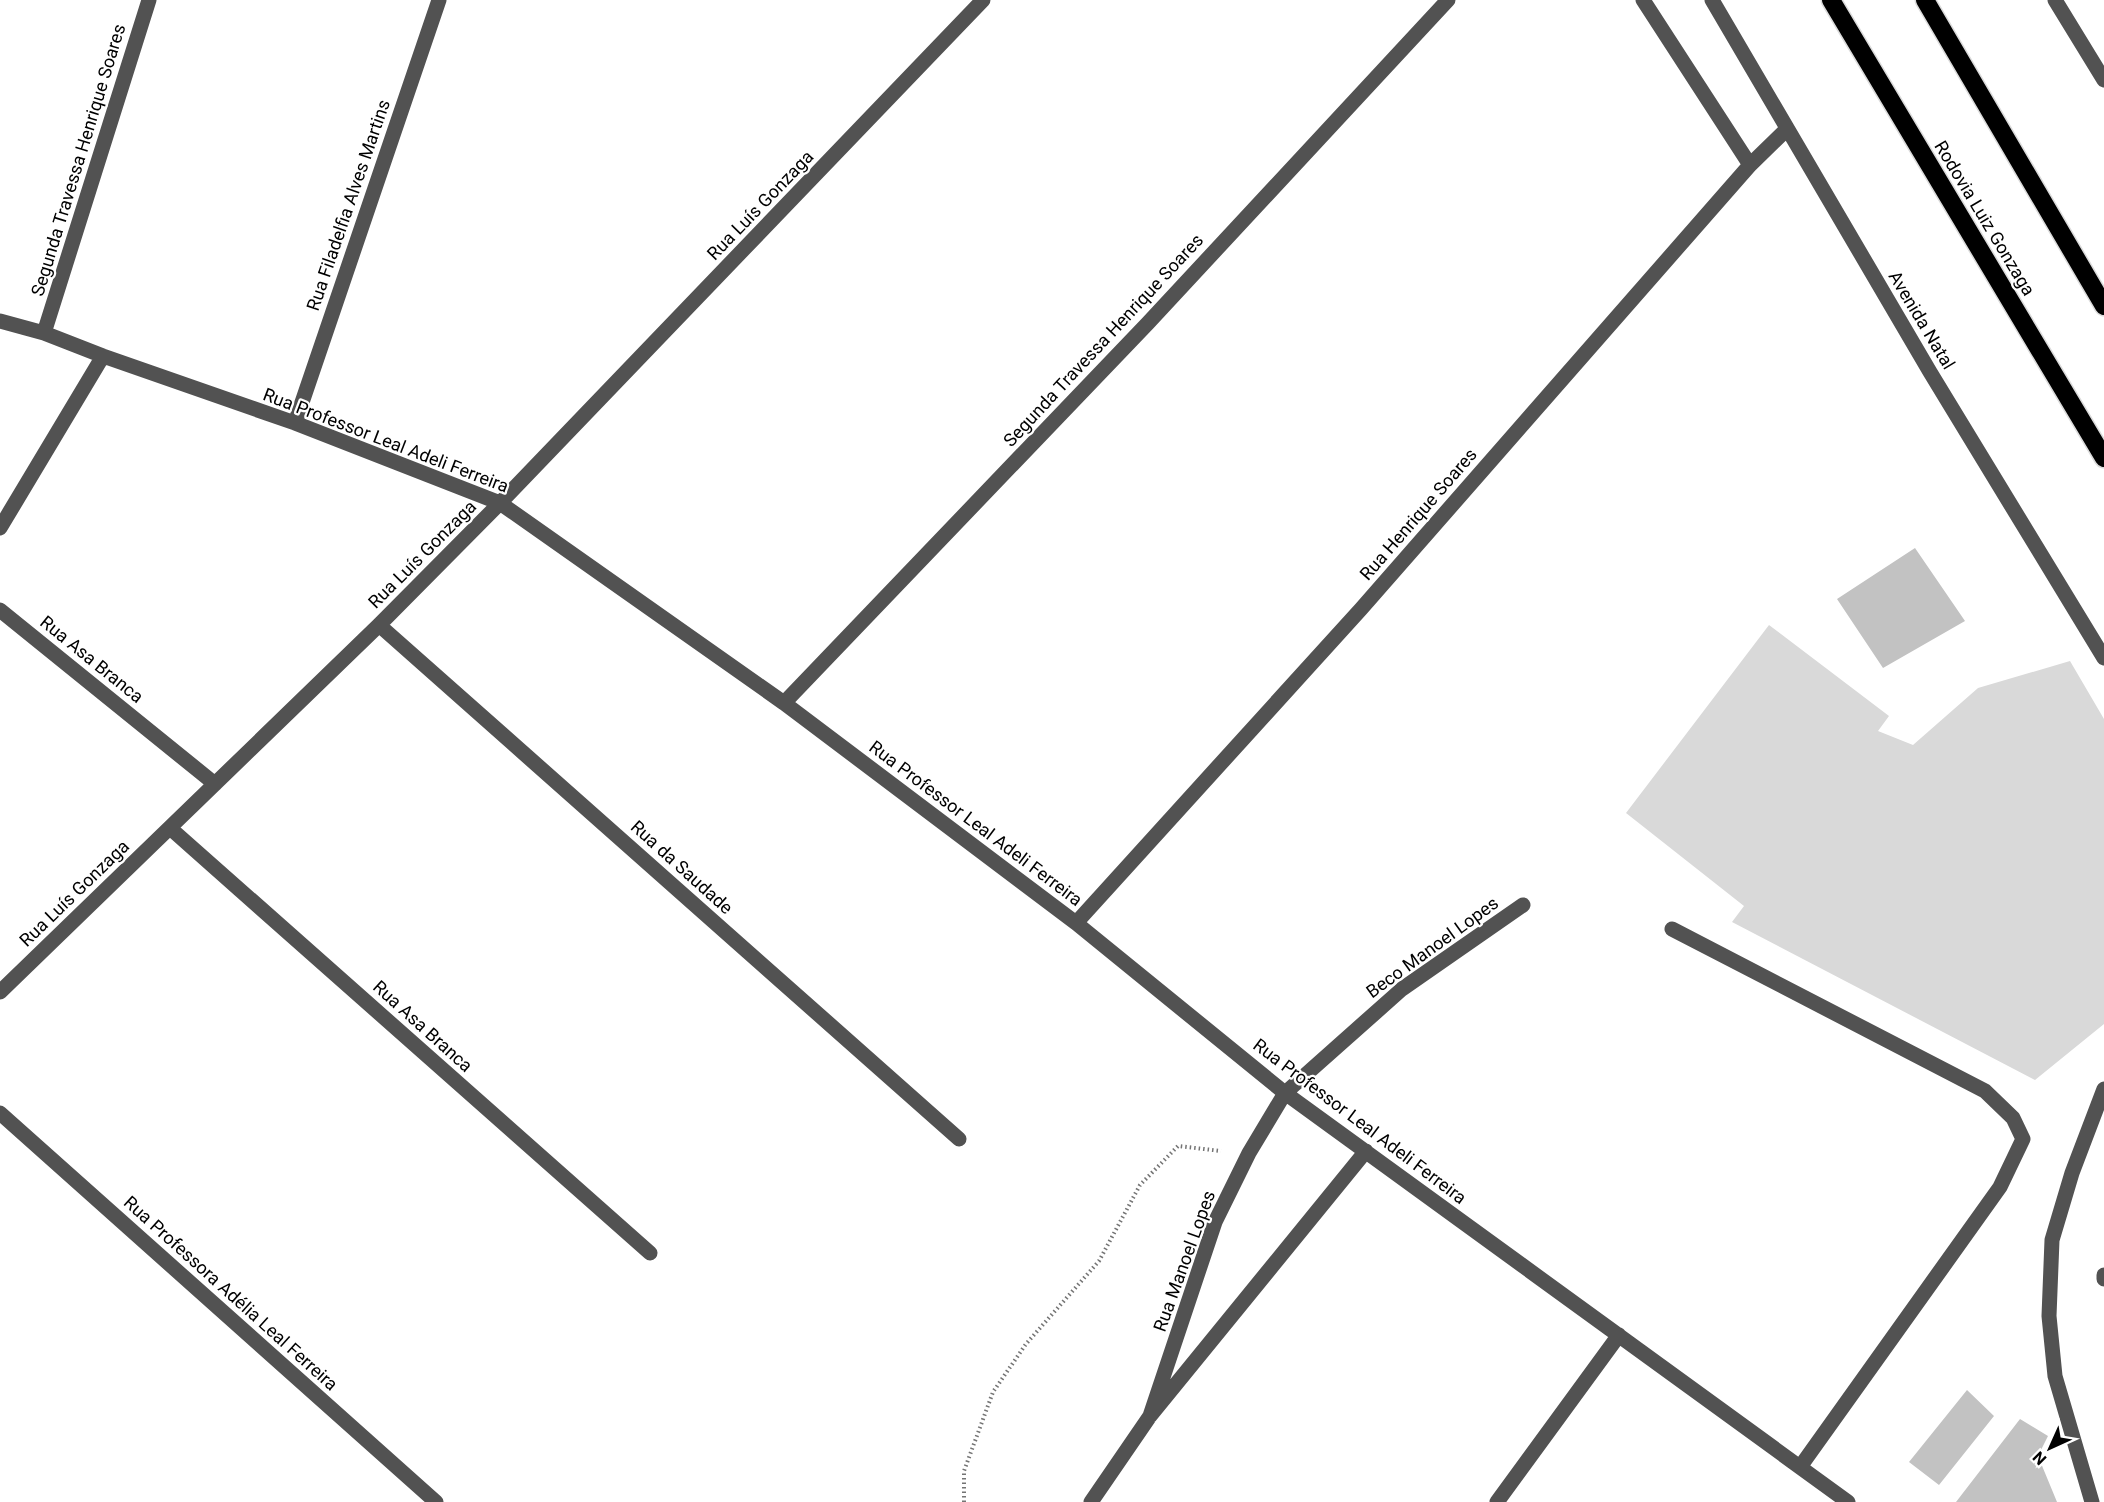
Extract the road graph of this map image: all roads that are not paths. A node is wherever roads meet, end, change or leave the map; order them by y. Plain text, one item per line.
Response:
1 (149, 0) edge
2 (439, 0) edge
3 (983, 0) edge
4 (1448, 0) edge
5 (1643, 0) edge
6 (1712, 0) edge
7 (1831, 0) edge
8 (1925, 0) edge
9 (2055, 0) edge
10 (2104, 80) edge
11 (1787, 129) junction
12 (1750, 165) junction
13 (2104, 306) edge
14 (0, 321) edge
15 (44, 333) junction
16 (103, 356) junction
17 (295, 423) junction
18 (2104, 458) edge
19 (500, 503) junction
20 (0, 528) edge
21 (0, 610) edge
22 (379, 625) junction
23 (2104, 658) edge
24 (784, 703) junction
25 (215, 784) junction
26 (170, 828) junction
27 (1523, 905) dead end
28 (1076, 923) junction
29 (1672, 929) dead end
30 (0, 992) edge
31 (2104, 1089) edge
32 (1285, 1093) junction
33 (0, 1113) edge
34 (959, 1139) dead end
35 (1366, 1151) junction
36 (650, 1253) dead end
37 (2104, 1275) edge
38 (2104, 1279) edge
39 (1619, 1335) junction
40 (1150, 1416) junction
41 (1800, 1467) junction
42 (436, 1502) edge
43 (1091, 1502) edge
44 (1497, 1502) edge
45 (1848, 1502) edge
46 (2092, 1502) edge

1 - 15 street, Segunda Travessa Henrique Soares
2 - 17 street, Rua Filadelfia Alves Martins
3 - 19 street, Rua Luís Gonzaga
4 - 24 street, Segunda Travessa Henrique Soares
5 - 12 street
6 - 11 street, Avenida Natal
7 - 18 highway, Rodovia Luiz Gonzaga
8 - 13 highway
9 - 10 street
11 - 12 street, Rua Henrique Soares
11 - 23 street, Avenida Natal
12 - 28 street, Rua Henrique Soares
14 - 15 street, Rua Professor Leal Adeli Ferreira
15 - 16 street, Rua Professor Leal Adeli Ferreira
16 - 17 street, Rua Professor Leal Adeli Ferreira
16 - 20 street
17 - 19 street, Rua Professor Leal Adeli Ferreira
19 - 22 street, Rua Luís Gonzaga
19 - 24 street, Rua Professor Leal Adeli Ferreira
21 - 25 street, Rua Asa Branca
22 - 25 street, Rua Luís Gonzaga
22 - 34 street, Rua da Saudade
24 - 28 street, Rua Professor Leal Adeli Ferreira
25 - 26 street, Rua Luís Gonzaga
26 - 30 street, Rua Luís Gonzaga
26 - 36 street, Rua Asa Branca
27 - 32 street, Beco Manoel Lopes
28 - 32 street, Rua Professor Leal Adeli Ferreira
29 - 41 street
31 - 46 street
32 - 35 street, Rua Professor Leal Adeli Ferreira
32 - 40 street, Rua Manoel Lopes
33 - 42 street, Rua Professora Adélia Leal Ferreira
35 - 39 street, Rua Professor Leal Adeli Ferreira
35 - 40 street, Rua Manoel Lopes
37 - 38 street
39 - 41 street, Rua Professor Leal Adeli Ferreira
39 - 44 street
40 - 43 street, Rua Manoel Lopes
41 - 45 street, Rua Professor Leal Adeli Ferreira

